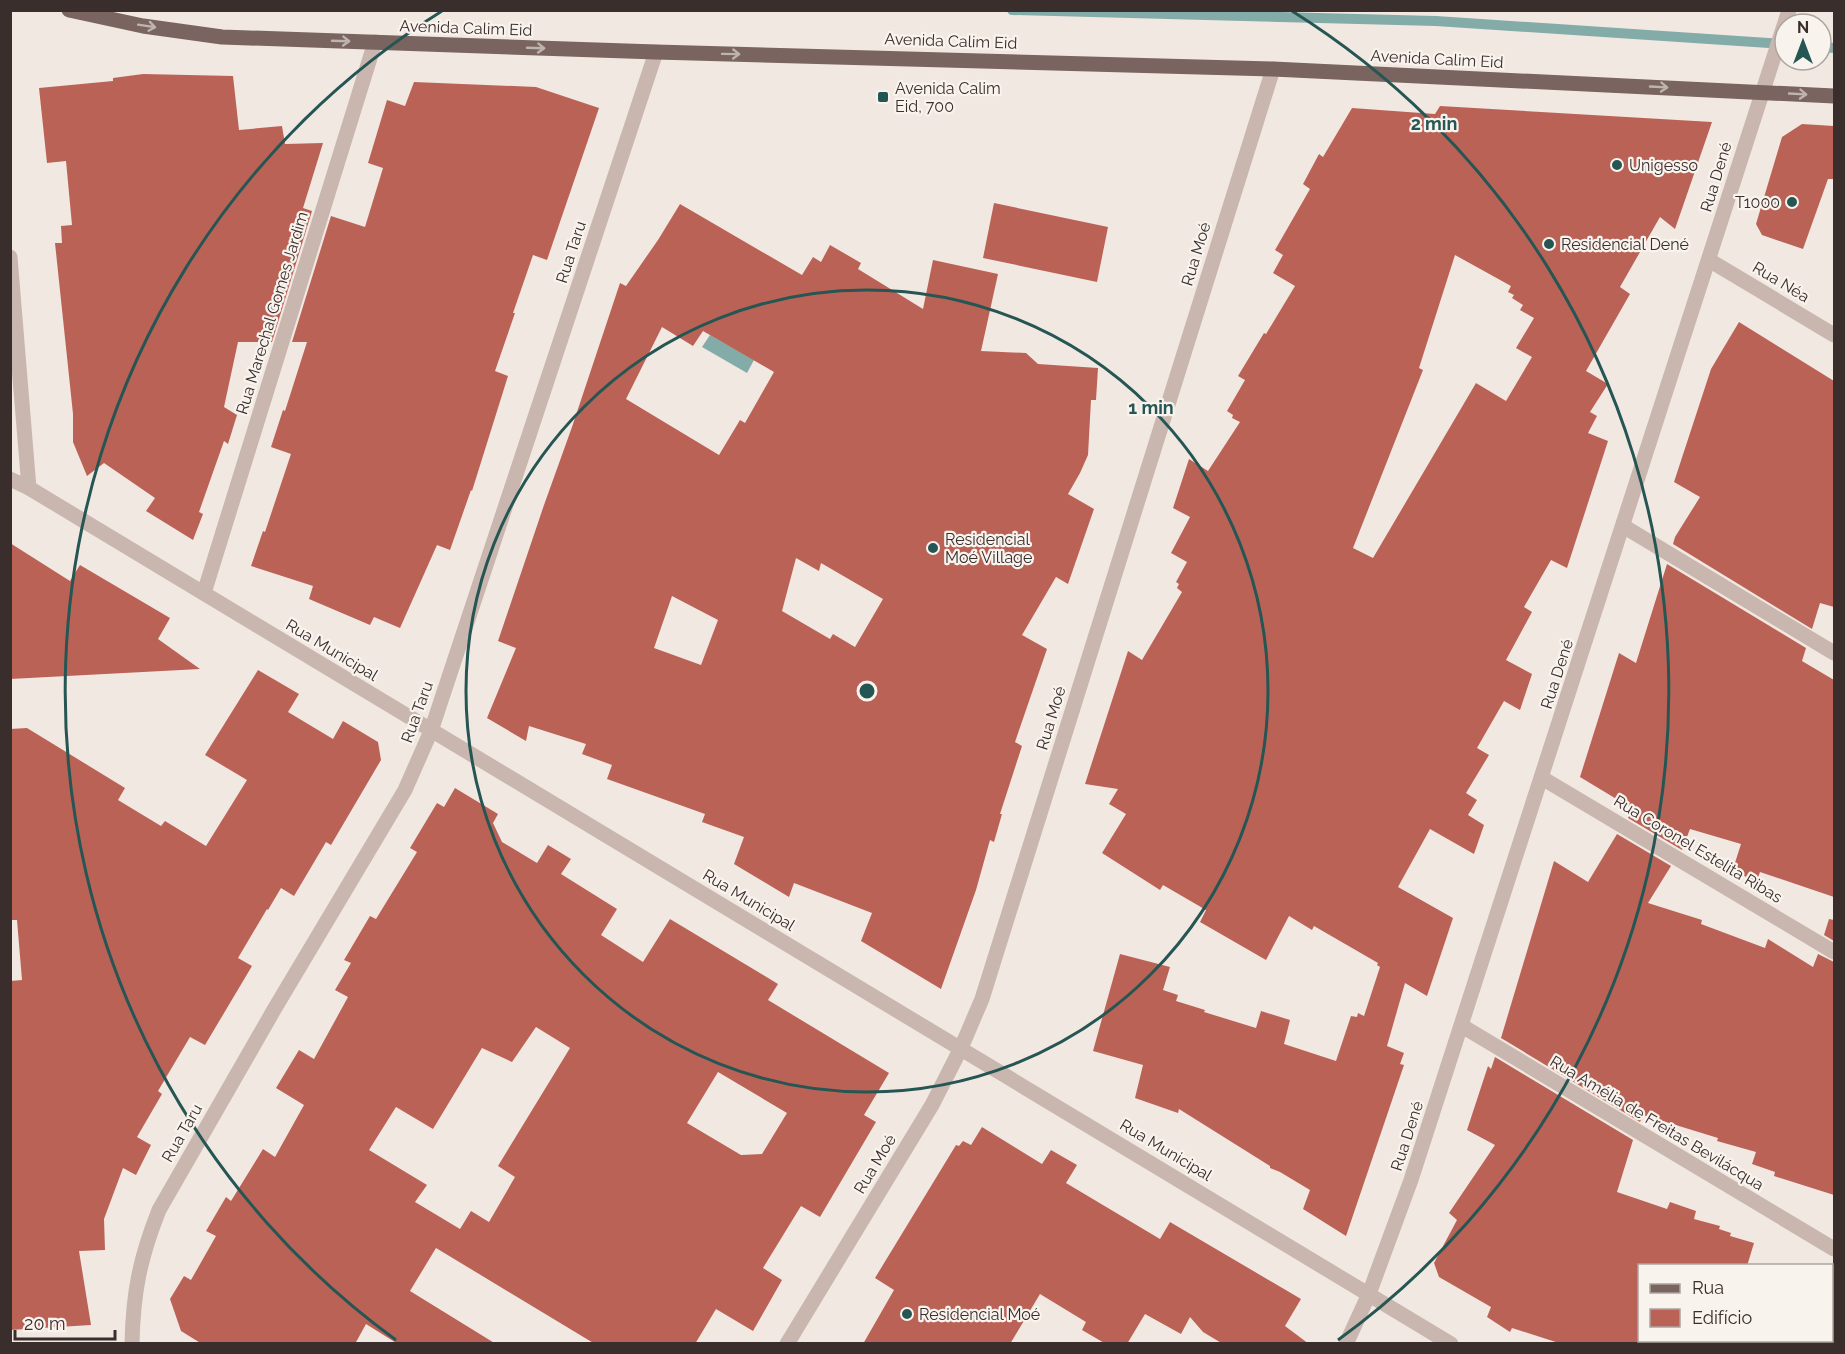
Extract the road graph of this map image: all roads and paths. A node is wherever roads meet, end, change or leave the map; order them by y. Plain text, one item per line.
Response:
1 (69, 10) edge
2 (375, 42) junction
3 (656, 52) junction
4 (1773, 58) edge
5 (1273, 69) junction
6 (1761, 92) junction
7 (1834, 96) edge
8 (10, 257) edge
9 (1709, 260) junction
10 (1834, 335) edge
11 (10, 479) edge
12 (29, 488) junction
13 (1623, 526) junction
14 (204, 593) junction
15 (1834, 653) edge
16 (431, 731) junction
17 (1542, 778) junction
18 (1834, 952) edge
19 (1462, 1026) junction
20 (961, 1048) junction
21 (1834, 1249) edge
22 (1370, 1294) junction
23 (132, 1344) edge
24 (787, 1344) edge
25 (1346, 1344) edge
26 (1451, 1344) edge

1 -> 2 main road, Avenida Calim Eid
2 -> 3 main road, Avenida Calim Eid
2 - 14 street, Rua Marechal Gomes Jardim
3 -> 5 main road, Avenida Calim Eid
3 - 16 street, Rua Taru
4 - 6 street, Rua Dené
5 -> 6 main road, Avenida Calim Eid
5 - 20 street, Rua Moé
6 -> 7 main road, Avenida Calim Eid
6 - 9 street, Rua Dené
8 - 12 street
9 - 10 street, Rua Néa
9 - 13 street, Rua Dené
11 - 12 street, Rua Municipal
12 - 14 street, Rua Municipal
13 - 15 street
13 - 17 street, Rua Dené
14 - 16 street, Rua Municipal
16 - 20 street, Rua Municipal
16 - 23 street, Rua Taru
17 - 18 street, Rua Coronel Estelita Ribas
17 - 19 street, Rua Dené
19 - 21 street, Rua Amélia de Freitas Bevilácqua
19 - 22 street, Rua Dené
20 - 22 street, Rua Municipal
20 - 24 street, Rua Moé
22 - 25 street, Rua Dené
22 - 26 street, Rua Municipal

